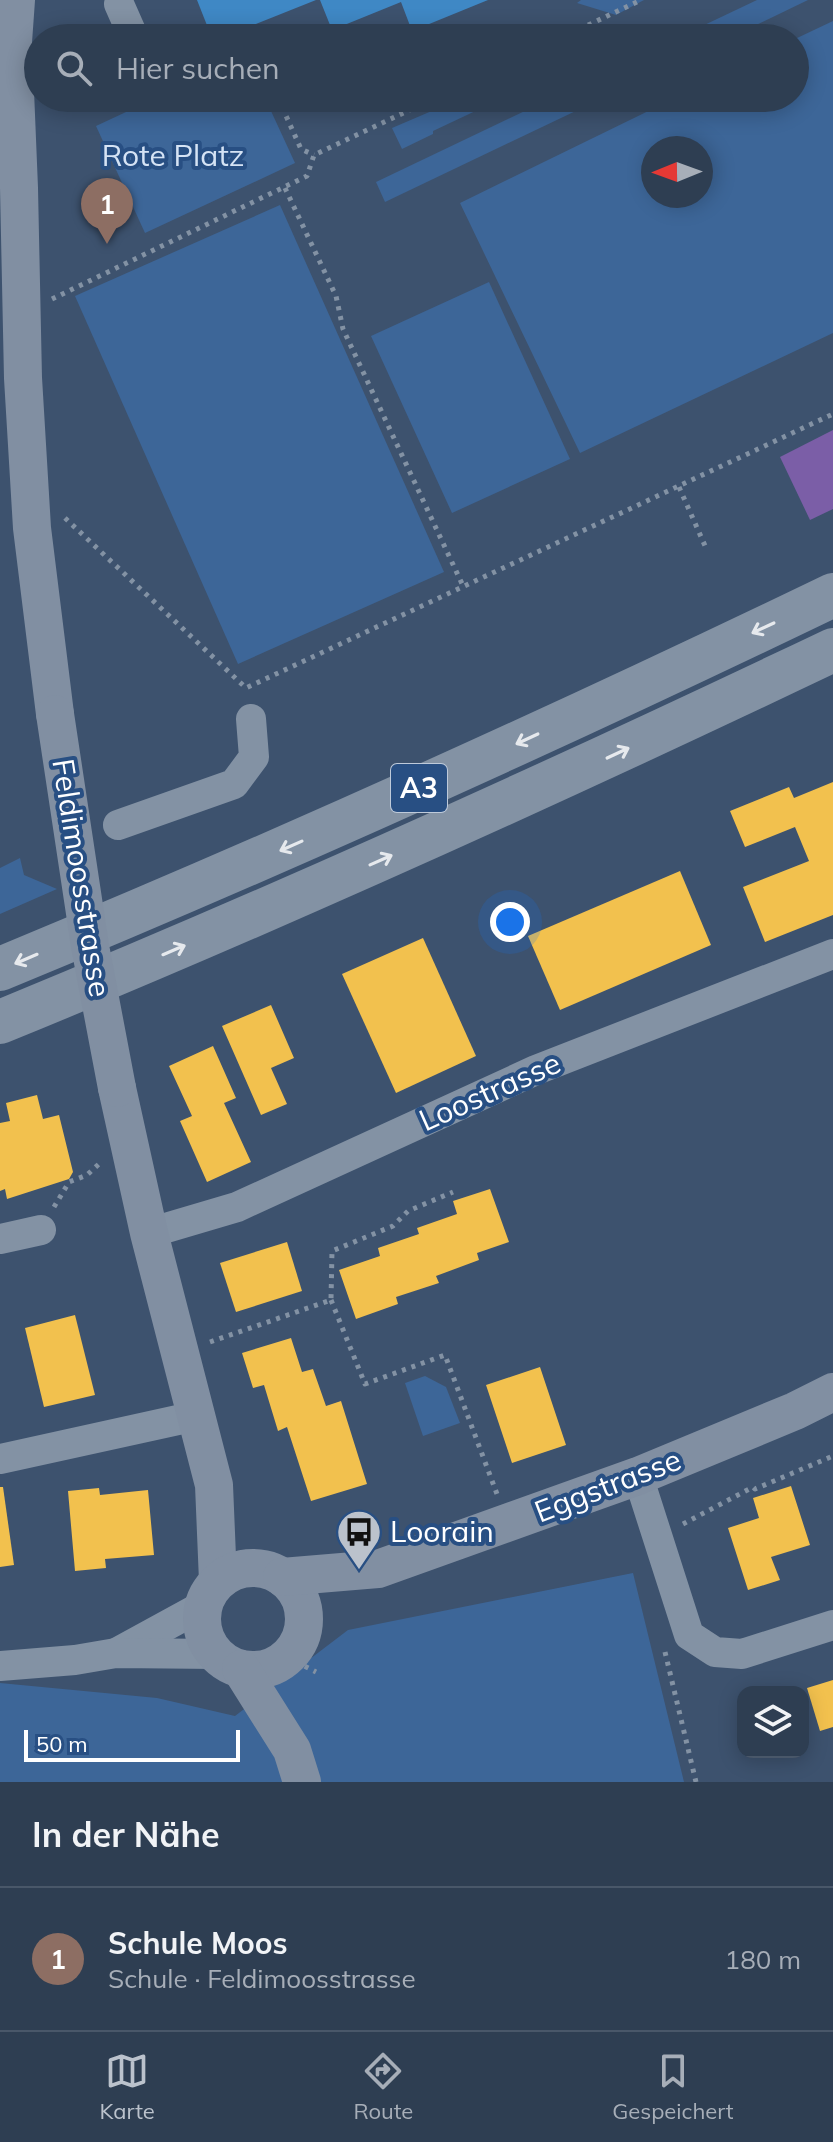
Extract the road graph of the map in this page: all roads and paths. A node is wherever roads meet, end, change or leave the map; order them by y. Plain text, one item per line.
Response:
1 (16, 0) edge
2 (641, 0) edge
3 (119, 4) dead end
4 (128, 24) edge
5 (590, 24) edge
6 (24, 78) edge
7 (24, 107) edge
8 (284, 112) edge
9 (405, 112) edge
10 (314, 155) junction
11 (285, 188) junction
12 (10, 260) edge
13 (46, 302) dead end
14 (833, 414) edge
15 (679, 487) junction
16 (59, 512) dead end
17 (706, 548) dead end
18 (464, 588) junction
19 (833, 595) edge
20 (833, 650) edge
21 (251, 719) dead end
22 (118, 825) dead end
23 (833, 954) edge
24 (0, 969) edge
25 (0, 1022) edge
26 (104, 1159) dead end
27 (453, 1192) dead end
28 (41, 1230) joint
29 (149, 1233) junction
30 (0, 1239) edge
31 (331, 1300) junction
32 (179, 1353) junction
33 (833, 1392) edge
34 (196, 1416) junction
35 (833, 1456) edge
36 (0, 1459) edge
37 (638, 1476) junction
38 (214, 1485) junction
39 (508, 1523) junction
40 (657, 1537) junction
41 (378, 1569) junction
42 (272, 1572) junction
43 (211, 1593) junction
44 (304, 1622) junction
45 (833, 1625) edge
46 (665, 1650) dead end
47 (116, 1653) junction
48 (229, 1661) junction
49 (301, 1664) junction
50 (0, 1666) edge
51 (297, 1766) edge
52 (696, 1782) edge

1 - 6 main road, Feldimoosstrasse
2 - 5 path
3 - 4 street
7 - 12 main road, Feldimoosstrasse
8 - 10 path
9 - 10 path
10 - 11 path
11 - 13 path
11 - 18 path
12 - 29 main road, Feldimoosstrasse, bridge
14 - 15 path
15 - 17 path
15 - 18 path
16 - 18 path
19 -> 24 highway, A3
25 -> 20 highway, A3
21 - 22 street
23 - 29 street, Loostrasse
26 - 28 path
27 - 31 path
28 - 30 street
29 - 32 main road, Feldimoosstrasse
31 - 32 path
31 - 39 path
32 - 34 main road, Feldimoosstrasse
33 - 37 main road, Eggstrasse
34 - 36 street
34 - 38 main road, Feldimoosstrasse
35 - 40 path
37 - 39 main road, Eggstrasse
37 - 40 street
38 - 42 main road, Feldimoosstrasse
38 - 43 main road, Feldimoosstrasse
39 - 41 main road, Eggstrasse
40 - 45 street
41 - 42 main road, Eggstrasse
41 - 44 main road, Eggstrasse
42 - 43 main road
42 - 44 main road
43 - 47 street
43 - 48 main road
44 - 49 main road
46 - 52 path
47 - 48 street
47 - 50 street
48 - 49 main road
48 - 51 main road
49 - 51 main road

